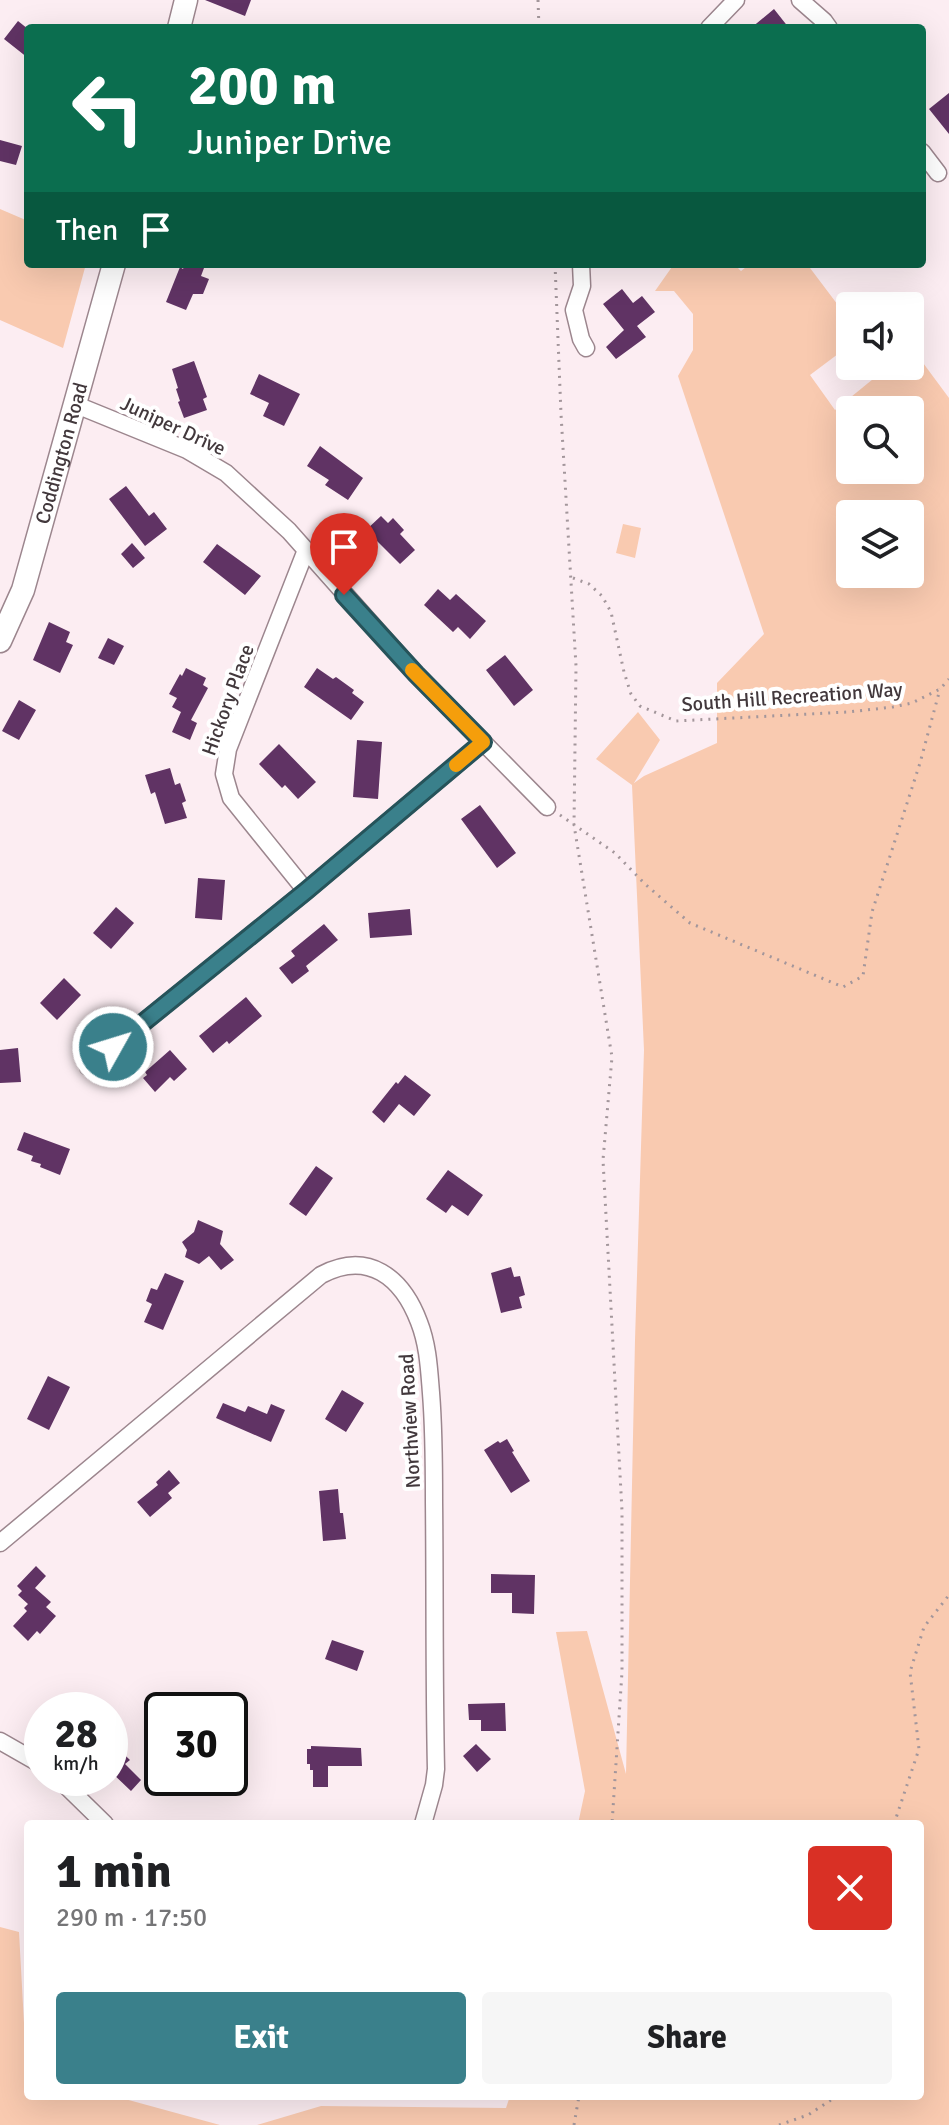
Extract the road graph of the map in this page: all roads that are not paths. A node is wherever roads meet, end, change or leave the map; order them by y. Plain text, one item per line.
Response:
1 (186, 0) edge
2 (736, 0) edge
3 (800, 0) edge
4 (180, 24) edge
5 (713, 24) edge
6 (826, 24) edge
7 (926, 157) edge
8 (938, 173) dead end
9 (113, 268) edge
10 (581, 268) edge
11 (586, 348) dead end
12 (74, 404) junction
13 (306, 550) junction
14 (0, 641) edge
15 (483, 742) junction
16 (547, 807) road end
17 (306, 891) junction
18 (88, 1067) dead end
19 (0, 1543) edge
20 (0, 1741) edge
21 (24, 1755) edge
22 (76, 1796) edge
23 (101, 1820) edge
24 (424, 1820) edge

1 - 4 street
2 - 5 street
3 - 6 street
7 - 8 street
9 - 12 street, Coddington Road
10 - 11 street
12 - 13 street, Juniper Drive
12 - 14 street, Coddington Road
13 - 15 street, Juniper Drive
13 - 17 street, Hickory Place
15 - 16 street, Juniper Drive
15 - 17 street
17 - 18 street
19 - 24 street, Northview Road
20 - 21 street
22 - 23 street

